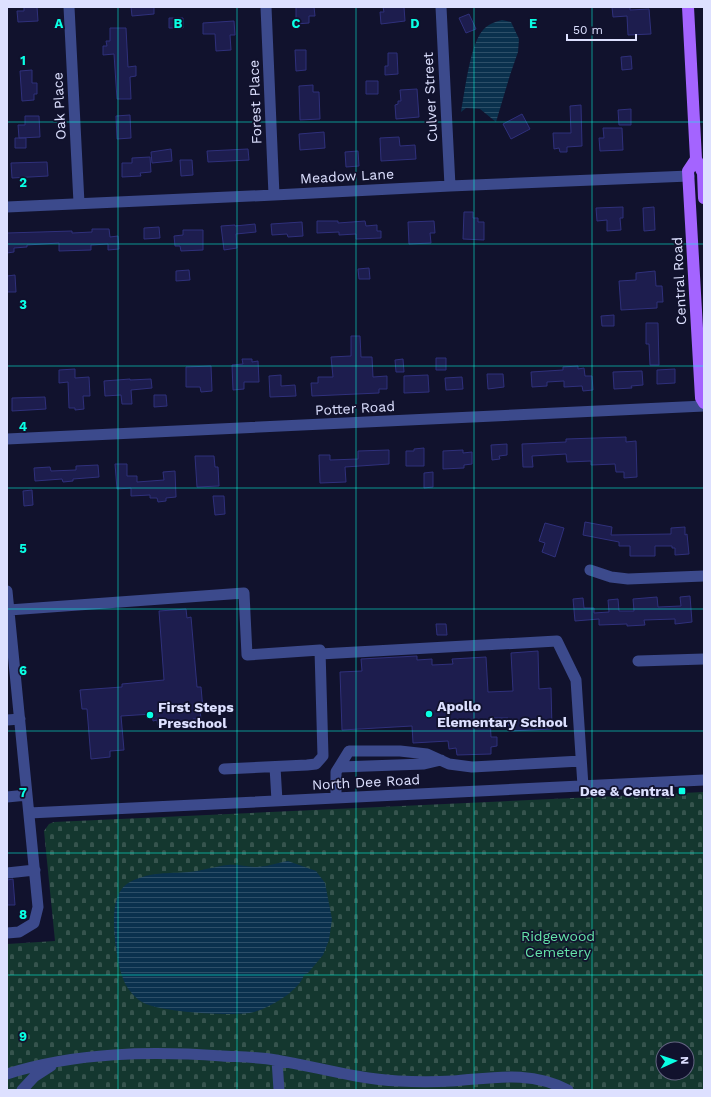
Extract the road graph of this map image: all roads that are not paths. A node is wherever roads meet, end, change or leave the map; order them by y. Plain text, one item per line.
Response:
1 (69, 7) edge
2 (266, 7) edge
3 (441, 7) edge
4 (688, 7) edge
5 (699, 140) edge
6 (696, 159) junction
7 (689, 176) junction
8 (450, 186) junction
9 (274, 195) junction
10 (704, 198) edge
11 (79, 203) junction
12 (7, 207) edge
13 (704, 403) edge
14 (704, 406) edge
15 (7, 440) edge
16 (590, 570) dead end
17 (704, 576) edge
18 (7, 591) edge
19 (9, 610) junction
20 (10, 641) edge
21 (320, 654) junction
22 (704, 659) edge
23 (638, 661) dead end
24 (20, 719) junction
25 (7, 720) edge
26 (581, 761) junction
27 (275, 767) junction
28 (224, 769) dead end
29 (704, 780) edge
30 (583, 786) junction
31 (28, 795) junction
32 (7, 797) edge
33 (336, 798) junction
34 (277, 801) junction
35 (29, 813) junction
36 (35, 870) junction
37 (7, 873) edge
38 (7, 933) edge
39 (277, 1060) junction
40 (57, 1062) junction
41 (7, 1074) edge
42 (22, 1090) edge
43 (279, 1090) edge
44 (568, 1090) edge

1 - 11 street, Oak Place
2 - 9 street, Forest Place
3 - 8 street, Culver Street
4 - 5 main road, Central Road
5 - 6 main road, Central Road
6 - 7 main road, Central Road
6 - 10 main road, Central Road
7 - 8 street, Meadow Lane
7 - 13 main road, Central Road
8 - 9 street, Meadow Lane
9 - 11 street, Meadow Lane
11 - 12 street, Meadow Lane
14 - 15 street, Potter Road
16 - 17 street
18 - 19 street
19 - 20 street
19 - 21 street
20 - 24 street
21 - 26 street
21 - 27 street
22 - 23 street
24 - 25 street
24 - 31 street
26 - 30 street
26 - 33 street
27 - 28 street
27 - 34 street
29 - 30 street, North Dee Road
30 - 33 street, North Dee Road
31 - 32 street
31 - 35 street
33 - 34 street, North Dee Road
34 - 35 street, North Dee Road
35 - 36 street
36 - 37 street
36 - 38 street
39 - 40 street
39 - 43 street
39 - 44 street
40 - 41 street
40 - 42 street

